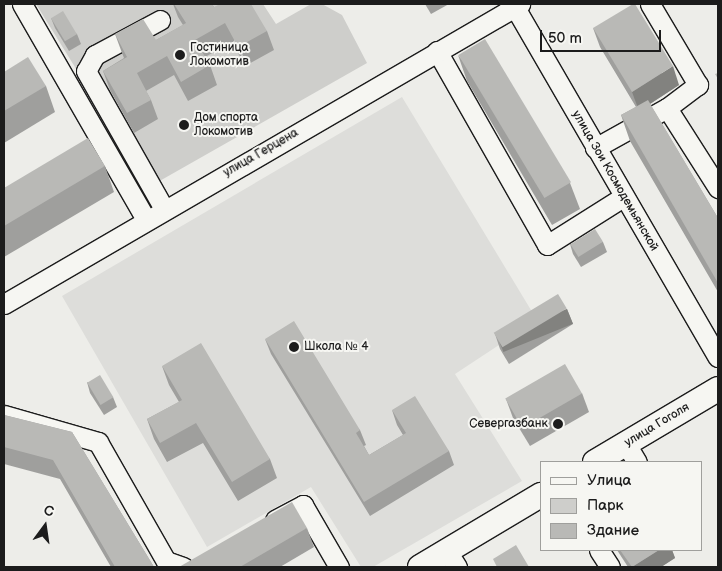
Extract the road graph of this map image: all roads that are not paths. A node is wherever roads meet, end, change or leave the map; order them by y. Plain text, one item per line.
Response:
1 (22, 4) edge
2 (650, 4) edge
3 (516, 5) edge
4 (160, 20) dead end
5 (437, 51) junction
6 (667, 108) junction
7 (595, 148) junction
8 (718, 188) edge
9 (624, 197) junction
10 (164, 209) junction
11 (146, 220) junction
12 (4, 304) edge
13 (718, 357) edge
14 (718, 389) edge
15 (4, 415) edge
16 (632, 453) edge
17 (599, 461) edge
18 (540, 496) edge
19 (261, 528) edge
20 (600, 551) edge
21 (202, 558) edge
22 (452, 559) edge
23 (184, 567) edge
24 (339, 567) edge
25 (420, 567) edge
26 (610, 567) edge

1 - 11 street
2 - 6 street
3 - 5 street, улица Герцена
3 - 7 street, улица Зои Космодемьянской
4 - 10 street
5 - 9 street
5 - 10 street, улица Герцена
6 - 7 street
6 - 8 street
7 - 9 street, улица Зои Космодемьянской
9 - 13 street, улица Зои Космодемьянской
10 - 11 street, улица Герцена
11 - 12 street, улица Герцена
14 - 16 main road, улица Гоголя
15 - 23 street
16 - 17 main road, улица Гоголя
18 - 22 main road
19 - 24 street
20 - 26 street
21 - 23 street
22 - 25 main road

